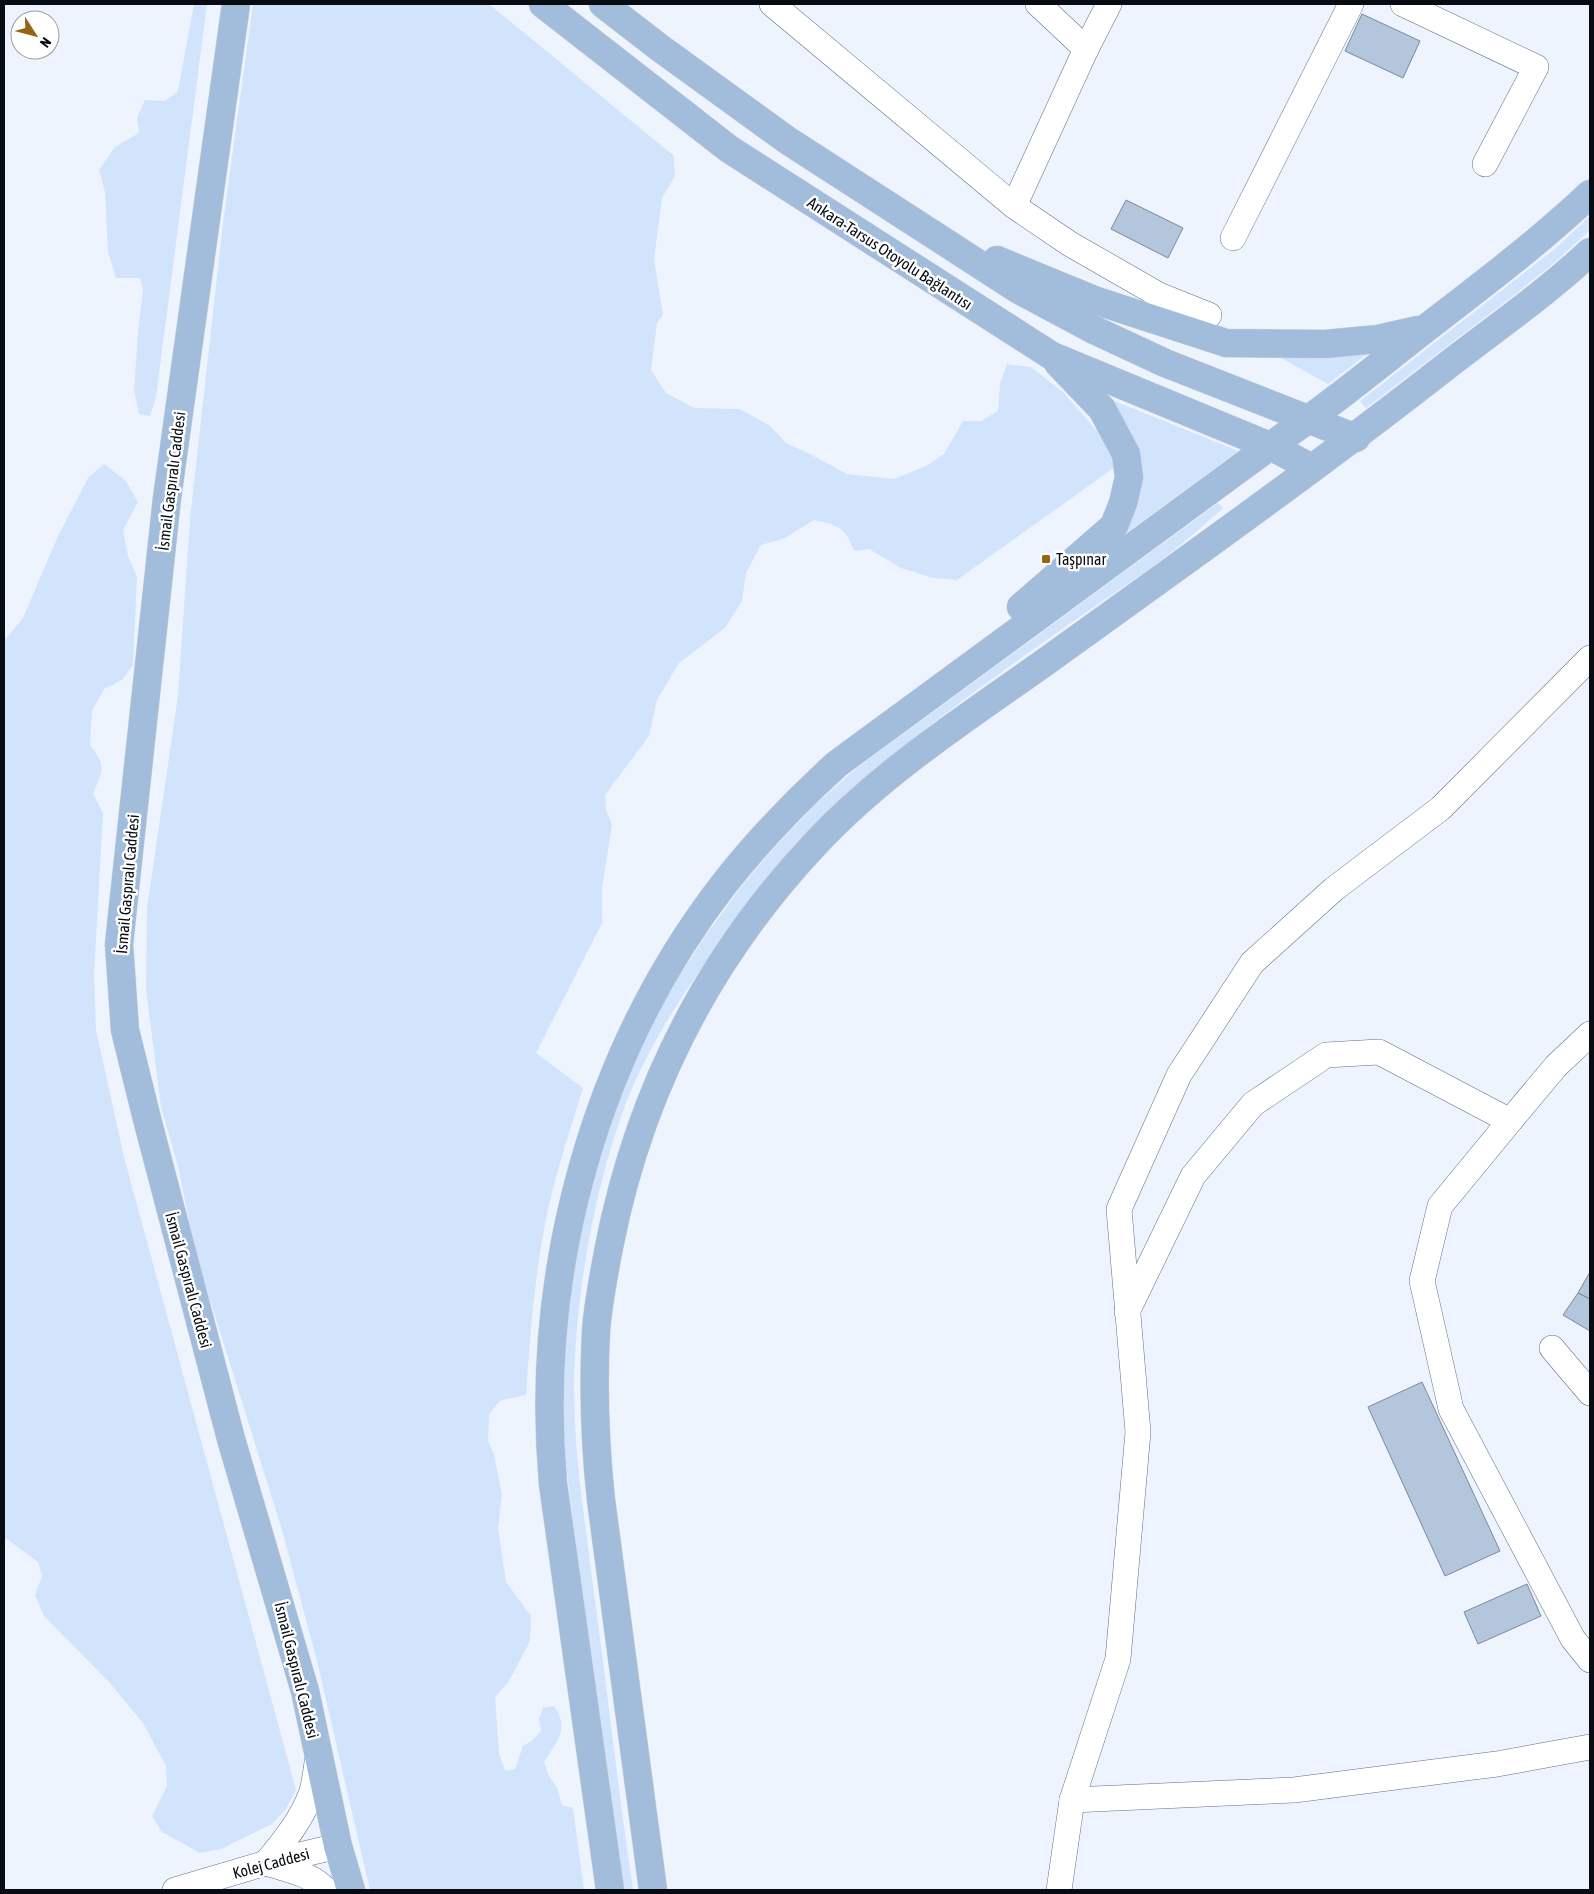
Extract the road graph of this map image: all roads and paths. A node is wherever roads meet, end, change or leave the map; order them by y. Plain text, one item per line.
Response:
1 (236, 4) edge
2 (543, 4) edge
3 (603, 4) edge
4 (772, 4) edge
5 (1038, 4) edge
6 (1109, 4) edge
7 (1351, 4) edge
8 (1403, 4) edge
9 (1086, 49) junction
10 (1485, 164) dead end
11 (1590, 194) edge
12 (1014, 206) junction
13 (932, 234) junction
14 (1233, 238) dead end
15 (1590, 252) edge
16 (1209, 315) dead end
17 (1427, 328) junction
18 (1052, 356) junction
19 (1308, 420) junction
20 (1356, 438) junction
21 (1270, 446) junction
22 (1312, 468) junction
23 (1590, 658) edge
24 (874, 735) junction
25 (1590, 1034) edge
26 (1510, 1121) junction
27 (1128, 1312) junction
28 (1552, 1348) dead end
29 (1590, 1394) edge
30 (1590, 1660) edge
31 (1590, 1746) edge
32 (318, 1756) junction
33 (1072, 1800) junction
34 (338, 1846) junction
35 (266, 1863) junction
36 (175, 1890) edge
37 (326, 1890) edge
38 (351, 1890) edge
39 (610, 1890) edge
40 (653, 1890) edge
41 (1059, 1890) edge

1 - 32 main road, İsmail Gaspıralı Caddesi
2 - 18 main road, Ankara-Tarsus Otoyolu Bağlantısı
3 - 13 main road
4 - 12 street
5 - 9 street
6 - 9 street
7 - 14 street
8 - 10 street
9 - 12 street
11 - 17 main road
12 - 16 street
13 - 17 main road
13 - 19 main road
15 - 20 main road
17 - 19 main road
18 - 21 main road, Ankara-Tarsus Otoyolu Bağlantısı
18 - 24 main road
19 - 20 main road
19 - 21 main road
20 - 22 main road
21 - 22 main road, Ankara-Tarsus Otoyolu Bağlantısı
21 - 24 main road
22 - 40 main road
23 - 27 street
24 - 39 main road
25 - 26 street
26 - 27 street
26 - 30 street
27 - 33 street
28 - 29 street
31 - 33 street
32 - 34 main road, İsmail Gaspıralı Caddesi
32 - 35 street
33 - 41 street
34 - 35 street, Kolej Caddesi
34 - 38 main road, İsmail Gaspıralı Caddesi
35 - 36 street, Kolej Caddesi
35 - 37 street

